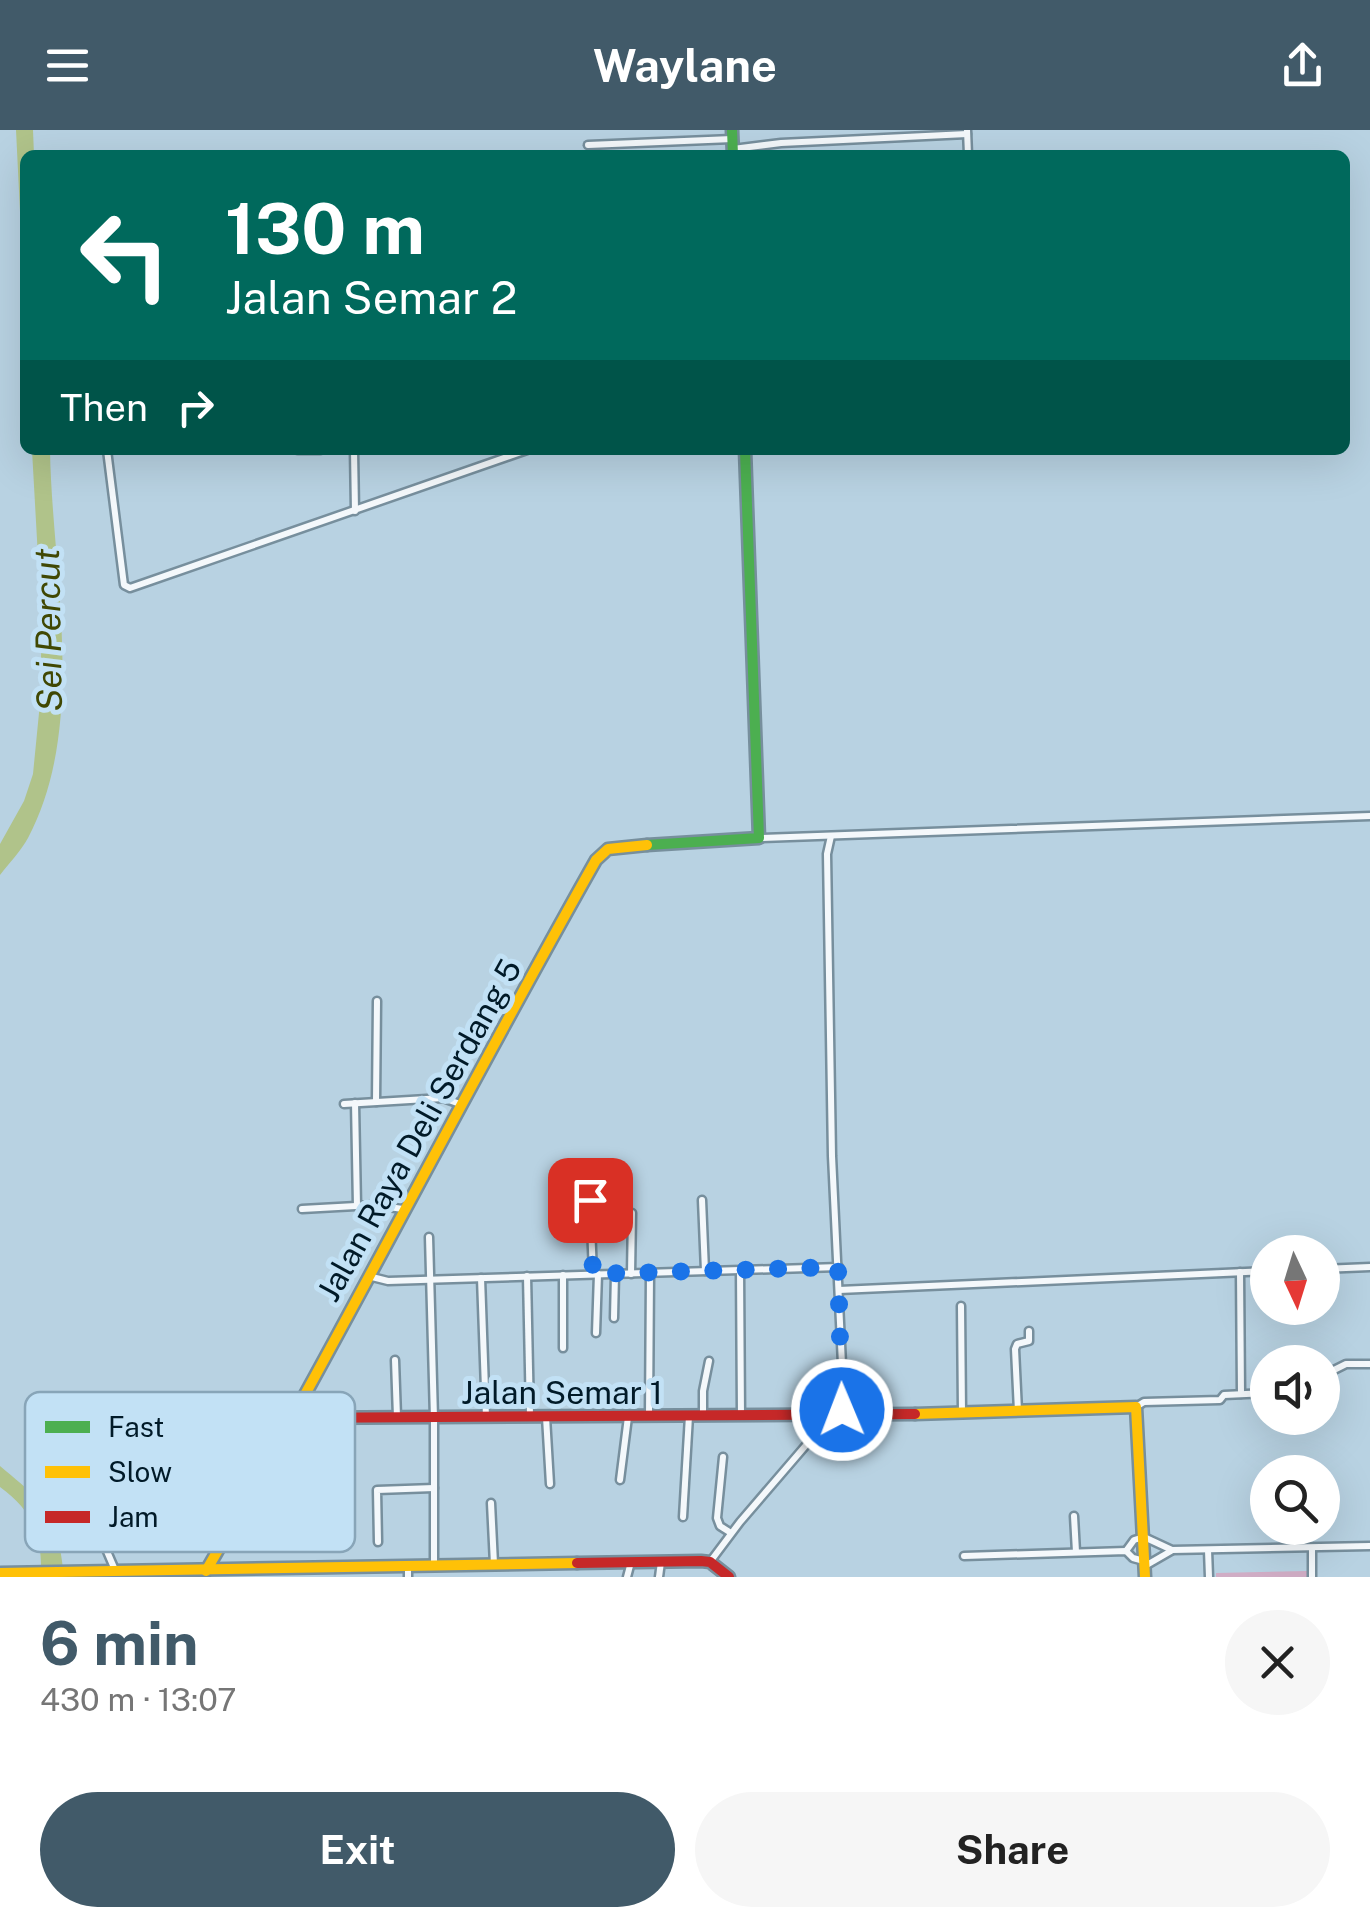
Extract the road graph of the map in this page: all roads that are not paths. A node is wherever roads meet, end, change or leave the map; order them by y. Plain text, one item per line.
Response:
1 (967, 132) edge
2 (733, 143) edge
3 (588, 145) dead end
4 (108, 455) edge
5 (354, 455) edge
6 (505, 455) edge
7 (745, 455) edge
8 (355, 511) junction
9 (1370, 816) edge
10 (831, 836) junction
11 (759, 838) junction
12 (377, 1002) dead end
13 (376, 1102) junction
14 (355, 1103) junction
15 (344, 1104) dead end
16 (460, 1104) junction
17 (590, 1200) dead end
18 (702, 1200) dead end
19 (357, 1206) junction
20 (302, 1209) dead end
21 (403, 1209) junction
22 (632, 1213) dead end
23 (429, 1237) dead end
24 (838, 1267) junction
25 (1370, 1267) edge
26 (1340, 1268) edge
27 (740, 1270) junction
28 (705, 1271) junction
29 (1240, 1272) junction
30 (1250, 1272) edge
31 (595, 1274) junction
32 (615, 1274) junction
33 (631, 1274) junction
34 (650, 1274) junction
35 (563, 1275) junction
36 (527, 1276) junction
37 (372, 1278) junction
38 (481, 1278) junction
39 (430, 1280) junction
40 (839, 1290) junction
41 (960, 1306) dead end
42 (614, 1318) dead end
43 (1029, 1331) dead end
44 (596, 1333) dead end
45 (563, 1348) dead end
46 (395, 1360) dead end
47 (709, 1361) dead end
48 (1370, 1364) edge
49 (1340, 1367) edge
50 (308, 1392) edge
51 (1242, 1394) junction
52 (1250, 1394) edge
53 (1136, 1407) junction
54 (1018, 1411) junction
55 (962, 1412) junction
56 (649, 1415) junction
57 (530, 1416) junction
58 (546, 1416) junction
59 (628, 1416) junction
60 (688, 1416) junction
61 (703, 1416) junction
62 (741, 1416) junction
63 (827, 1416) junction
64 (486, 1417) junction
65 (397, 1418) junction
66 (434, 1418) junction
67 (355, 1419) edge
68 (723, 1457) dead end
69 (620, 1480) dead end
70 (550, 1484) dead end
71 (434, 1488) junction
72 (491, 1503) dead end
73 (1074, 1516) dead end
74 (684, 1517) dead end
75 (730, 1533) junction
76 (1144, 1537) junction
77 (378, 1542) dead end
78 (1370, 1546) edge
79 (1312, 1548) junction
80 (1172, 1550) junction
81 (1208, 1550) junction
82 (1126, 1551) junction
83 (107, 1552) edge
84 (217, 1552) edge
85 (1076, 1552) junction
86 (964, 1556) dead end
87 (631, 1562) junction
88 (661, 1562) junction
89 (574, 1563) junction
90 (712, 1563) junction
91 (489, 1564) junction
92 (1145, 1568) edge
93 (442, 1569) edge
94 (114, 1570) junction
95 (206, 1571) junction
96 (368, 1572) edge
97 (408, 1572) edge
98 (0, 1573) edge
99 (248, 1573) edge
100 (185, 1574) edge
101 (290, 1574) edge
102 (484, 1577) edge
103 (574, 1577) edge
104 (627, 1577) edge
105 (659, 1577) edge
106 (708, 1577) edge
107 (728, 1577) edge
108 (1209, 1577) edge
109 (1312, 1577) edge

1 - 2 street
2 - 3 street
4 - 8 street
5 - 8 street
6 - 8 street
7 - 11 street
9 - 10 street
10 - 11 street
10 - 24 street
11 - 16 street, Jalan Raya Deli Serdang 5
12 - 13 street
13 - 14 street
13 - 16 street
14 - 15 street
14 - 19 street
16 - 21 street, Jalan Raya Deli Serdang 5
17 - 31 street
18 - 28 street
19 - 20 street
19 - 21 street
21 - 37 street, Jalan Raya Deli Serdang 5
22 - 33 street
23 - 39 street
24 - 27 street
24 - 40 street
25 - 26 street
27 - 28 street
27 - 62 street
28 - 34 street
29 - 30 street
29 - 40 street
29 - 51 street
31 - 32 street
31 - 35 street
31 - 44 street
32 - 33 street
32 - 42 street
33 - 34 street
34 - 56 street
35 - 36 street
35 - 45 street
36 - 38 street
36 - 57 street
37 - 39 street
37 - 50 street, Jalan Raya Deli Serdang 5
38 - 39 street
38 - 64 street
39 - 66 street
40 - 63 street
41 - 55 street
43 - 54 street
46 - 65 street
47 - 61 street
48 - 49 street
51 - 52 street
51 - 53 street
53 - 54 street, Jalan Semar 1
53 - 76 street
54 - 55 street, Jalan Semar 1
55 - 63 street, Jalan Semar 1
56 - 59 street, Jalan Semar 1
56 - 60 street, Jalan Semar 1
57 - 58 street, Jalan Semar 1
57 - 64 street, Jalan Semar 1
58 - 59 street, Jalan Semar 1
58 - 70 street
59 - 69 street
60 - 61 street, Jalan Semar 1
60 - 74 street
61 - 62 street, Jalan Semar 1
62 - 63 street, Jalan Semar 1
63 - 75 street
64 - 66 street, Jalan Semar 1
65 - 66 street, Jalan Semar 1
65 - 67 street, Jalan Semar 1
66 - 71 street
68 - 75 street
71 - 77 street
71 - 93 street
72 - 91 street
73 - 85 street
75 - 90 street
76 - 80 street
76 - 82 street
76 - 92 street
78 - 79 street
79 - 81 street
79 - 109 street
80 - 81 street
80 - 92 street
81 - 108 street
82 - 85 street
82 - 92 street
83 - 94 street
84 - 95 street, Jalan Raya Deli Serdang 5
85 - 86 street
87 - 88 street
87 - 89 street
87 - 104 street
88 - 90 street
88 - 105 street
89 - 91 street
89 - 103 street
90 - 106 street
90 - 107 street
91 - 93 street
91 - 102 street
93 - 97 street
94 - 98 street
94 - 100 street
95 - 99 street
95 - 100 street
96 - 97 street
96 - 101 street
99 - 101 street

